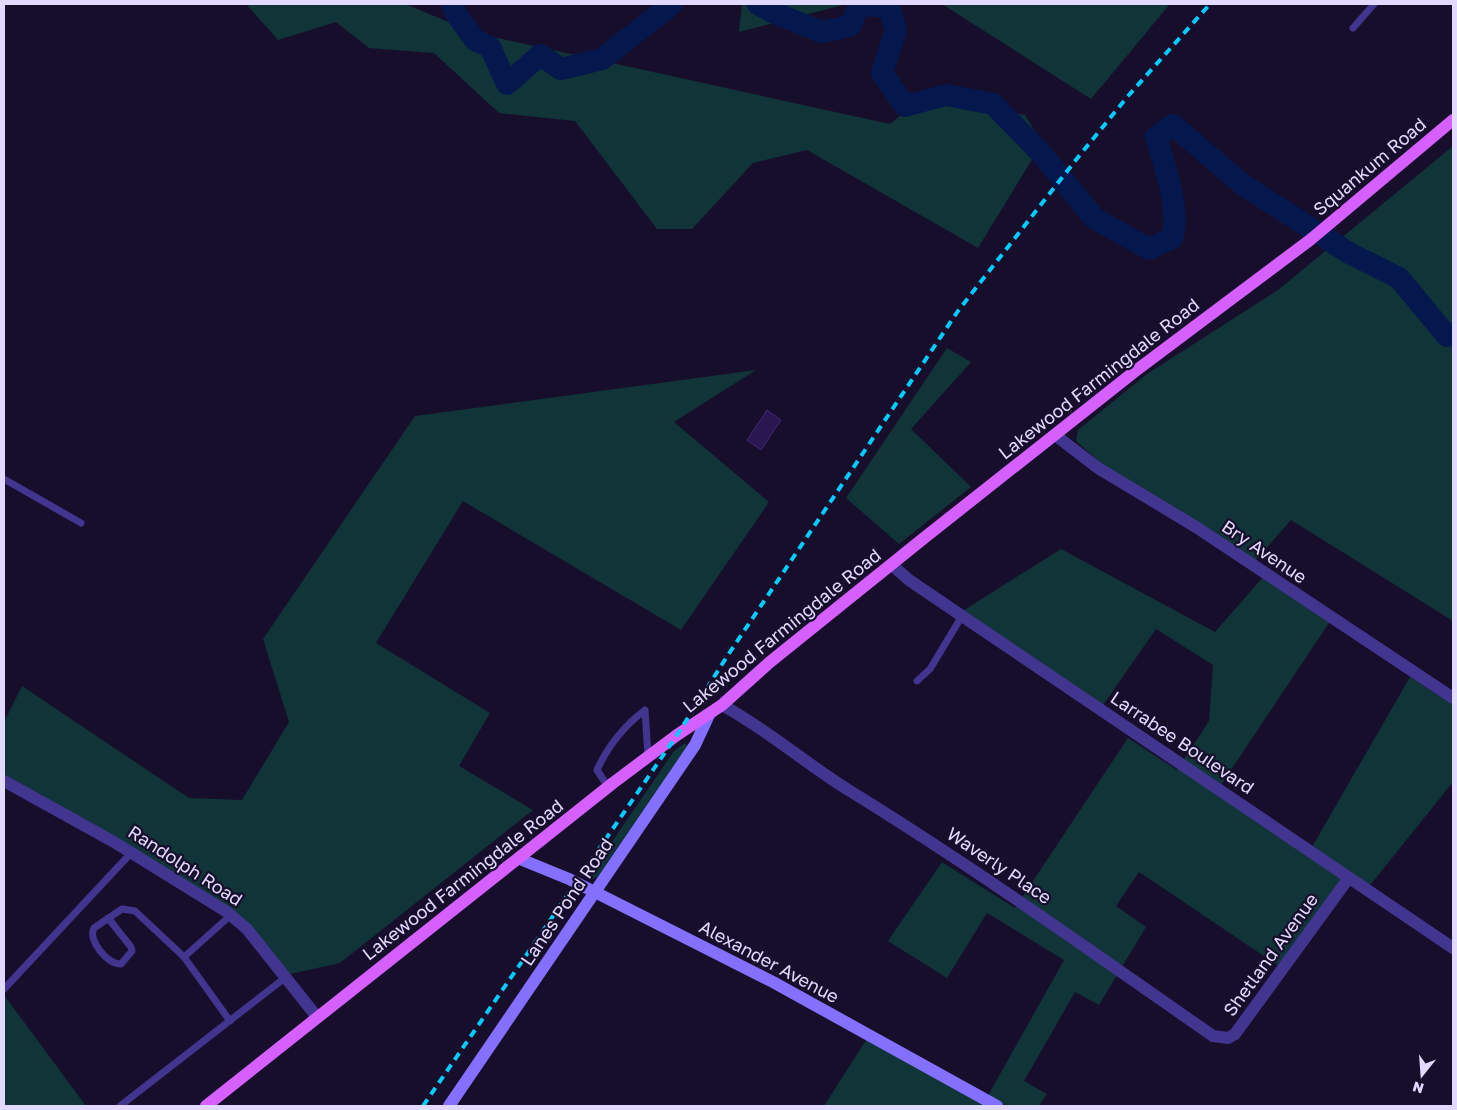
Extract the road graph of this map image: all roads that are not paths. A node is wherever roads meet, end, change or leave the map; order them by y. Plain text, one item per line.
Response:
1 (1374, 4) edge
2 (1354, 28) dead end
3 (1453, 120) edge
4 (1310, 240) joint
5 (1055, 435) junction
6 (4, 479) edge
7 (81, 523) dead end
8 (892, 565) junction
9 (962, 616) junction
10 (916, 681) dead end
11 (1453, 698) edge
12 (722, 705) junction
13 (708, 715) junction
14 (648, 756) junction
15 (4, 781) edge
16 (608, 787) junction
17 (132, 852) junction
18 (520, 858) junction
19 (1348, 879) junction
20 (595, 892) junction
21 (231, 915) junction
22 (108, 918) junction
23 (1453, 948) edge
24 (184, 957) junction
25 (286, 977) junction
26 (4, 989) edge
27 (317, 1017) junction
28 (230, 1021) junction
29 (1213, 1036) joint
30 (221, 1101) edge
31 (120, 1106) edge
32 (206, 1106) edge
33 (449, 1106) edge
34 (997, 1106) edge

1 - 2 lane
3 - 4 main road, Squankum Road
4 - 5 main road, Lakewood Farmingdale Road
5 - 8 main road, Lakewood Farmingdale Road
5 - 11 street, Bry Avenue
6 - 7 lane
8 - 9 street, Larrabee Boulevard
8 - 12 main road, Lakewood Farmingdale Road
9 - 10 lane
9 - 19 street, Larrabee Boulevard
12 - 13 main road, Lakewood Farmingdale Road
12 - 29 street, Waverly Place
13 - 14 main road, Lakewood Farmingdale Road
13 - 20 street, Lanes Pond Road
14 - 16 main road, Lakewood Farmingdale Road
14 - 16 lane
15 - 17 street, Randolph Road
16 - 18 main road, Lakewood Farmingdale Road
17 - 21 street, Randolph Road
17 - 26 lane
18 - 20 street, Alexander Avenue
18 - 27 main road, Lakewood Farmingdale Road
19 - 23 street, Larrabee Boulevard
19 - 29 street, Shetland Avenue
20 - 33 street, Lanes Pond Road
20 - 34 street, Alexander Avenue
21 - 24 lane
21 - 25 street, Randolph Road
22 - 22 lane
22 - 24 lane
24 - 28 lane
25 - 27 street, Randolph Road
25 - 28 lane
27 - 30 main road, Lakewood Farmingdale Road
28 - 31 lane
30 - 32 main road, Lakewood Farmingdale Road

